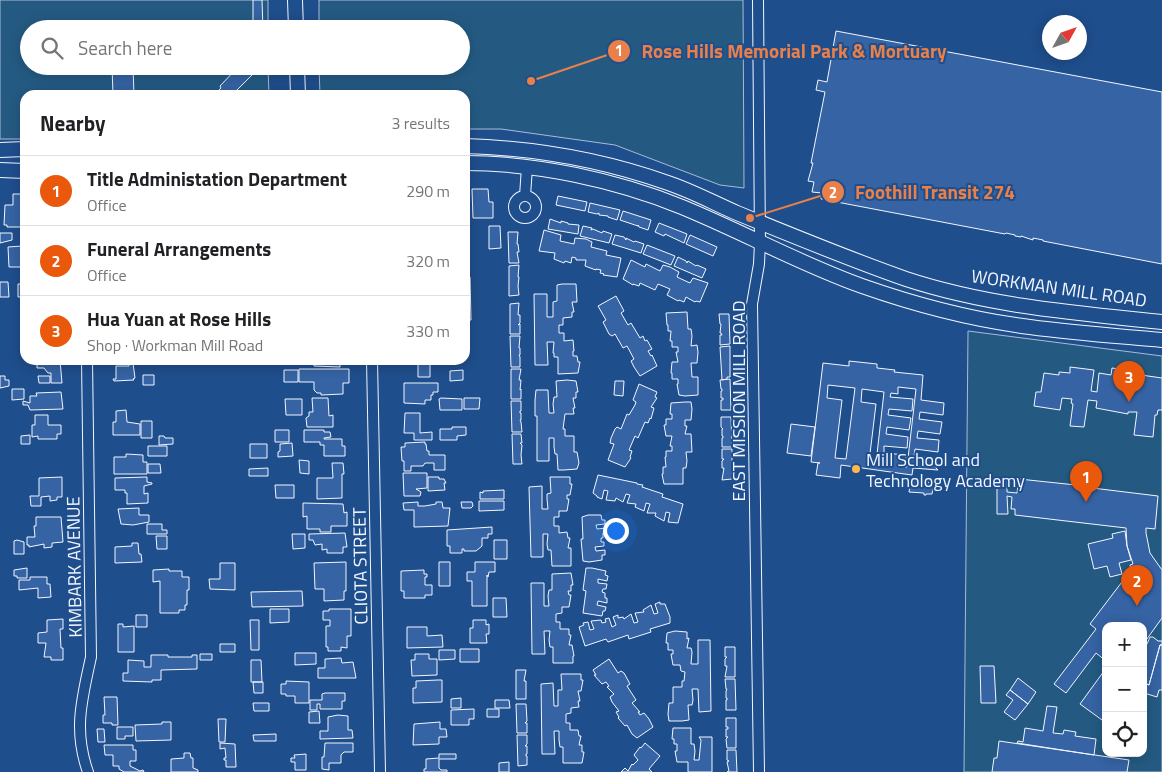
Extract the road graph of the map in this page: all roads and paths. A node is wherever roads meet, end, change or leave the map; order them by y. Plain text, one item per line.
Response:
1 (295, 0) edge
2 (758, 0) edge
3 (296, 20) edge
4 (297, 75) edge
5 (298, 88) edge
6 (470, 146) edge
7 (20, 149) edge
8 (0, 150) edge
9 (528, 150) junction
10 (470, 152) edge
11 (470, 163) edge
12 (527, 167) junction
13 (0, 170) edge
14 (20, 171) edge
15 (525, 192) dead end
16 (760, 222) junction
17 (760, 243) junction
18 (1055, 311) junction
19 (958, 314) junction
20 (1162, 322) edge
21 (1162, 340) edge
22 (87, 365) edge
23 (372, 365) edge
24 (88, 772) edge
25 (380, 772) edge
26 (759, 772) edge

1 - 3 main road
2 - 16 street, EAST MISSION MILL ROAD
4 - 5 main road
6 - 9 main road, WORKMAN MILL ROAD
7 - 8 main road
9 - 10 main road
9 - 16 main road, WORKMAN MILL ROAD
11 - 12 main road
12 - 15 street
12 - 17 main road
13 - 14 main road
16 - 17 street, EAST MISSION MILL ROAD
16 - 18 main road, WORKMAN MILL ROAD
17 - 19 main road
17 - 26 street, EAST MISSION MILL ROAD
18 - 19 main road
18 - 20 main road, WORKMAN MILL ROAD
19 - 21 main road
22 - 24 street, KIMBARK AVENUE
23 - 25 street, CLIOTA STREET

